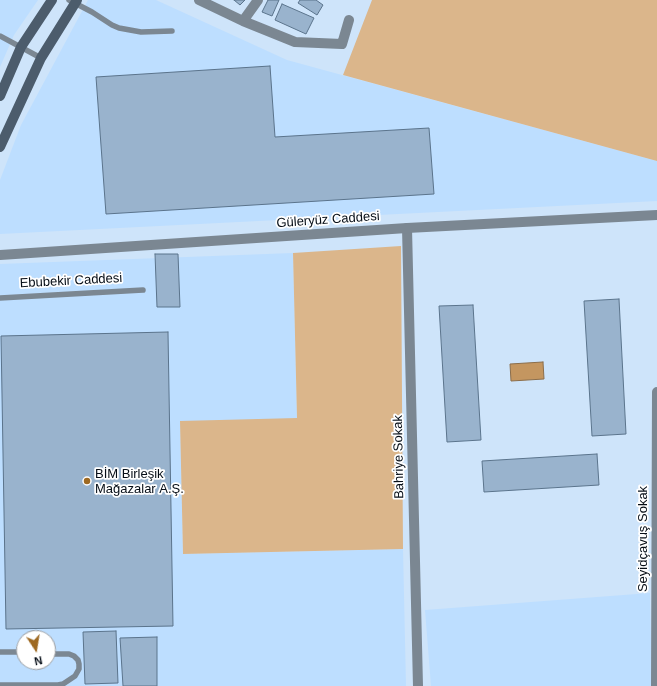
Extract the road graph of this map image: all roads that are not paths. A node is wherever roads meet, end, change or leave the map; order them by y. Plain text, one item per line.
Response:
1 (52, 0) edge
2 (199, 0) edge
3 (258, 0) edge
4 (74, 1) edge
5 (349, 20) dead end
6 (243, 21) junction
7 (172, 31) dead end
8 (0, 36) edge
9 (21, 47) junction
10 (42, 58) junction
11 (0, 96) edge
12 (0, 146) edge
13 (657, 215) edge
14 (406, 228) junction
15 (0, 255) edge
16 (143, 290) dead end
17 (0, 298) edge
18 (657, 392) edge
19 (657, 545) edge
20 (0, 652) edge
21 (16, 652) edge
22 (56, 654) edge
23 (0, 685) edge
24 (63, 685) edge
25 (418, 686) edge
26 (656, 686) edge

1 - 9 main road
2 - 6 street
3 - 6 street
4 - 7 lane
4 - 10 main road
5 - 6 street
8 - 9 lane
9 - 10 lane
9 - 11 main road
10 - 12 main road
13 - 14 street, Güleryüz Caddesi
14 - 15 street, Güleryüz Caddesi
14 - 25 street, Bahriye Sokak
16 - 17 lane, Ebubekir Caddesi
18 - 19 street, Seyidçavuş Sokak
19 - 26 street, Seyidçavuş Sokak
20 - 21 lane
22 - 24 lane
23 - 24 lane

